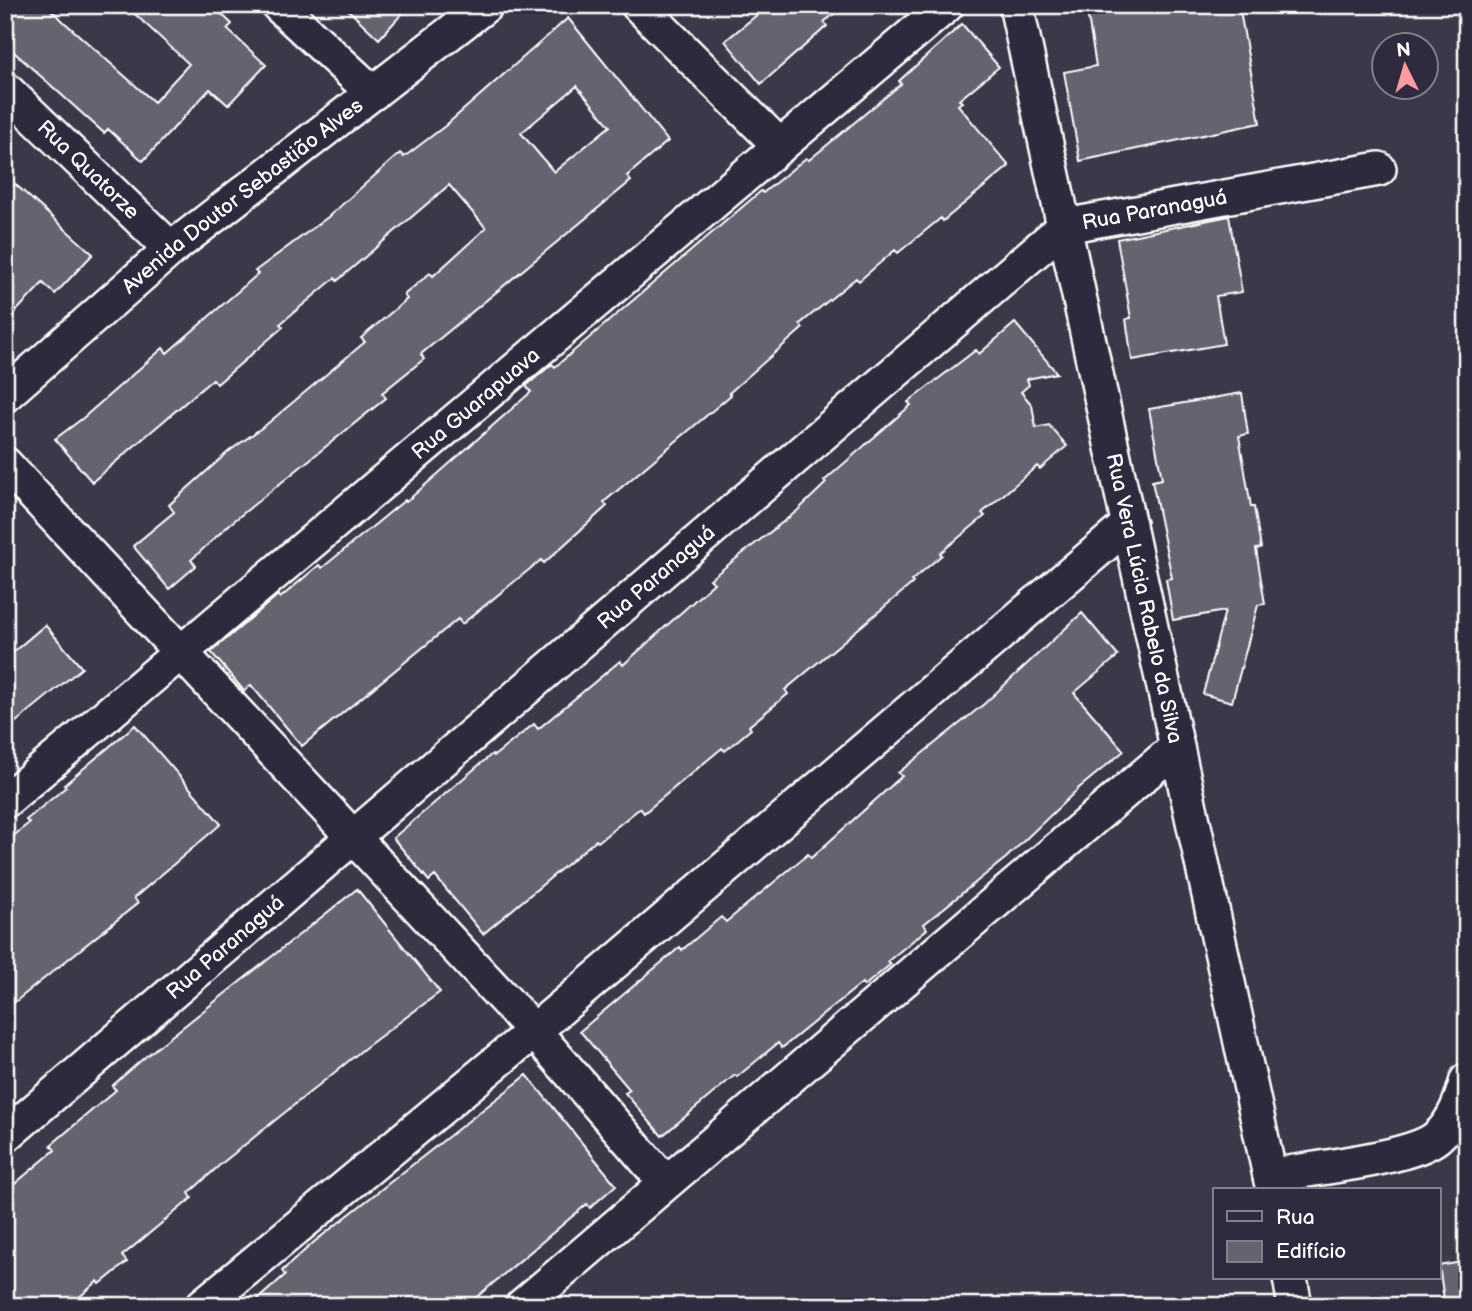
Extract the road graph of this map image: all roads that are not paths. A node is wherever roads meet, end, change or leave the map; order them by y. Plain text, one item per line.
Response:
1 (278, 5) edge
2 (486, 5) edge
3 (638, 5) edge
4 (947, 5) edge
5 (1016, 5) edge
6 (5, 89) edge
7 (373, 93) junction
8 (780, 146) junction
9 (1379, 169) dead end
10 (1065, 226) junction
11 (171, 249) junction
12 (5, 395) edge
13 (5, 464) edge
14 (1129, 524) junction
15 (181, 652) junction
16 (1177, 747) junction
17 (5, 801) edge
18 (353, 837) junction
19 (534, 1031) junction
20 (1467, 1080) edge
21 (5, 1136) edge
22 (665, 1182) junction
23 (1271, 1183) edge
24 (1290, 1280) edge
25 (202, 1306) edge
26 (522, 1306) edge
27 (1296, 1306) edge

1 - 7 street
2 - 7 street, Avenida Doutor Sebastião Alves
3 - 8 street
4 - 8 street, Rua Guarapuava
5 - 10 street, Rua Vera Lúcia Rabelo da Silva
6 - 11 street, Rua Quatorze
7 - 11 street, Avenida Doutor Sebastião Alves
8 - 15 street, Rua Guarapuava
9 - 10 street, Rua Paranaguá
10 - 14 street, Rua Vera Lúcia Rabelo da Silva
10 - 18 street, Rua Paranaguá
11 - 12 street, Avenida Doutor Sebastião Alves
13 - 15 street
14 - 16 street, Rua Vera Lúcia Rabelo da Silva
14 - 19 street
15 - 17 street, Rua Guarapuava
15 - 18 street
16 - 22 street
16 - 23 street, Rua Vera Lúcia Rabelo da Silva
18 - 19 street
18 - 21 street, Rua Paranaguá
19 - 22 street
19 - 25 street
20 - 23 street
22 - 26 street
24 - 27 street

